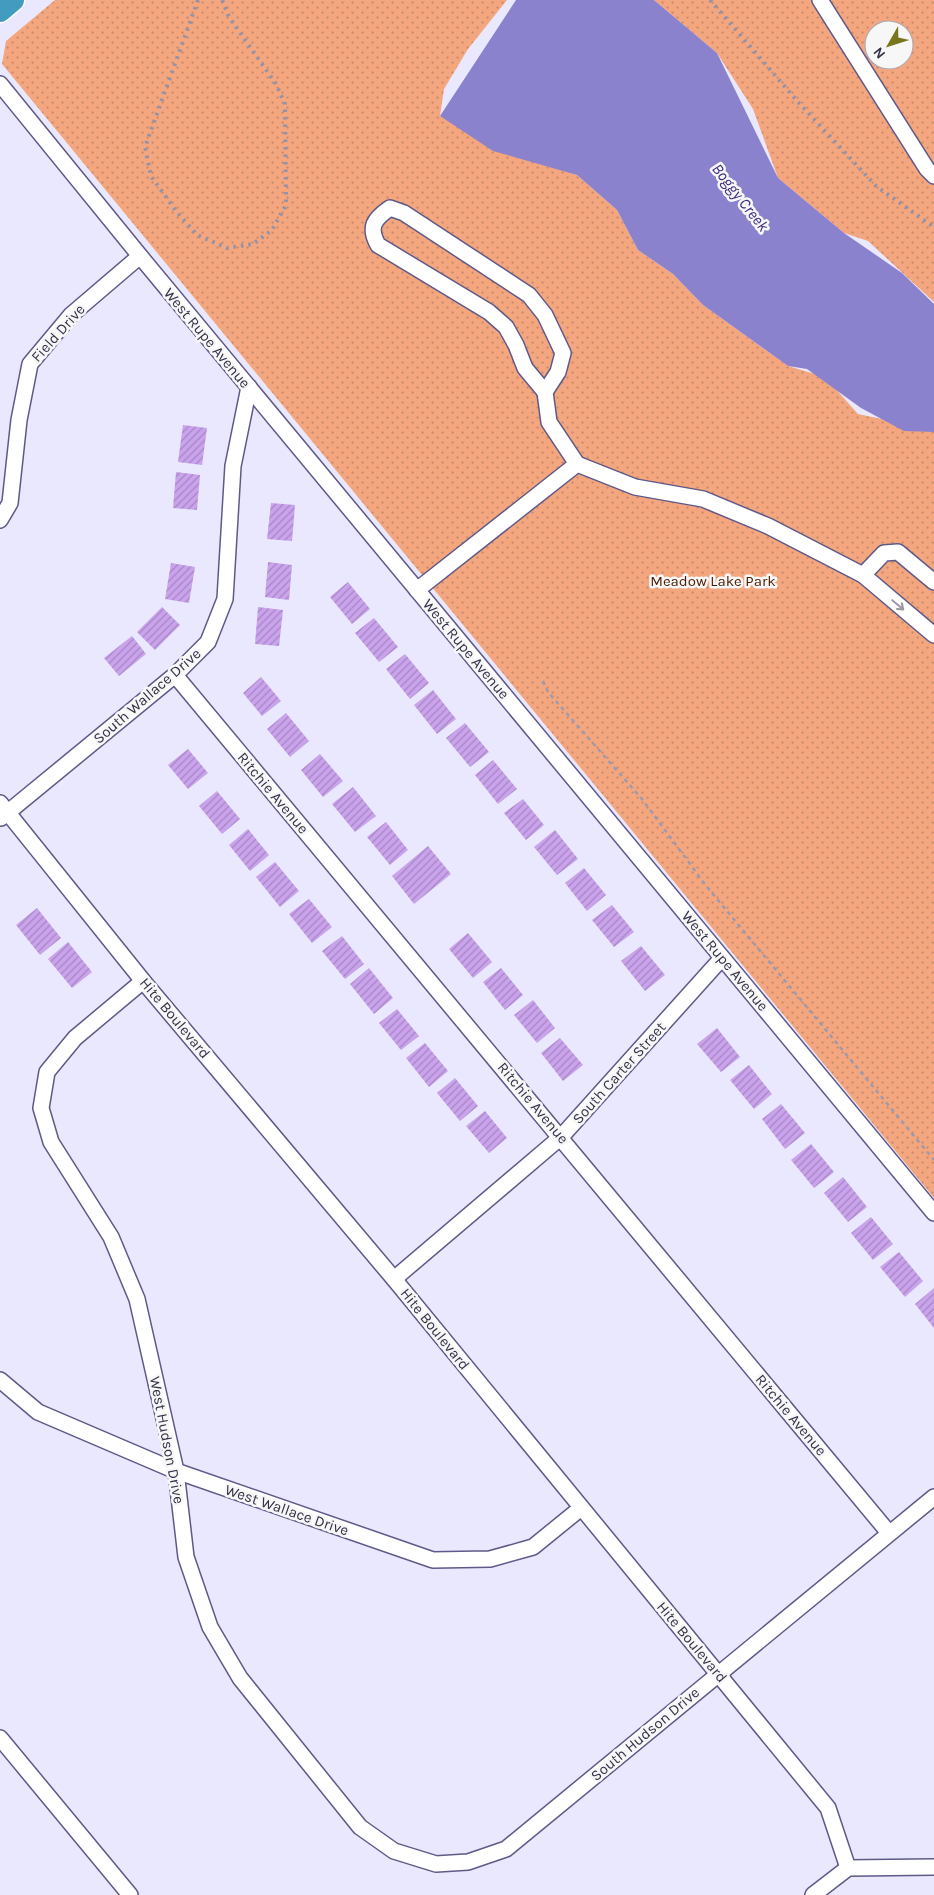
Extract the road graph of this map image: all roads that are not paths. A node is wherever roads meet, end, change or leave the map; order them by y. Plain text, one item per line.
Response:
1 (13, 0) edge
2 (820, 0) edge
3 (0, 11) edge
4 (0, 86) edge
5 (934, 176) edge
6 (140, 256) junction
7 (249, 387) junction
8 (545, 392) junction
9 (577, 464) junction
10 (0, 520) edge
11 (863, 575) junction
12 (934, 582) edge
13 (417, 590) junction
14 (934, 635) edge
15 (175, 675) junction
16 (3, 811) edge
17 (722, 958) junction
18 (143, 981) junction
19 (561, 1137) junction
20 (934, 1213) edge
21 (394, 1279) junction
22 (0, 1380) edge
23 (176, 1471) junction
24 (934, 1497) edge
25 (581, 1508) junction
26 (889, 1533) junction
27 (718, 1673) junction
28 (0, 1738) edge
29 (436, 1864) joint
30 (934, 1867) edge
31 (848, 1868) junction
32 (130, 1895) edge
33 (814, 1895) edge

1 - 3 highway
2 - 5 street
4 - 6 street, West Rupe Avenue
6 - 7 street, West Rupe Avenue
6 - 10 street, Field Drive
7 - 13 street, West Rupe Avenue
7 - 15 street, South Wallace Drive
8 - 8 street
8 - 9 street
9 - 11 street
9 - 13 street
11 - 12 street
11 -> 14 street
13 - 17 street, West Rupe Avenue
15 - 16 street, South Wallace Drive
15 - 19 street, Ritchie Avenue
16 - 18 street, Hite Boulevard
17 - 19 street, South Carter Street
17 - 20 street, West Rupe Avenue
18 - 21 street, Hite Boulevard
18 - 23 street, West Hudson Drive
19 - 21 street, South Carter Street
19 - 26 street, Ritchie Avenue
21 - 25 street, Hite Boulevard
22 - 23 street, West Wallace Drive
23 - 25 street, West Wallace Drive
23 - 29 street, West Hudson Drive
24 - 26 street, South Hudson Drive
25 - 27 street, Hite Boulevard
26 - 27 street, South Hudson Drive
27 - 29 street, South Hudson Drive
27 - 31 street, Hite Boulevard
28 - 32 street
30 - 31 street
31 - 33 street

